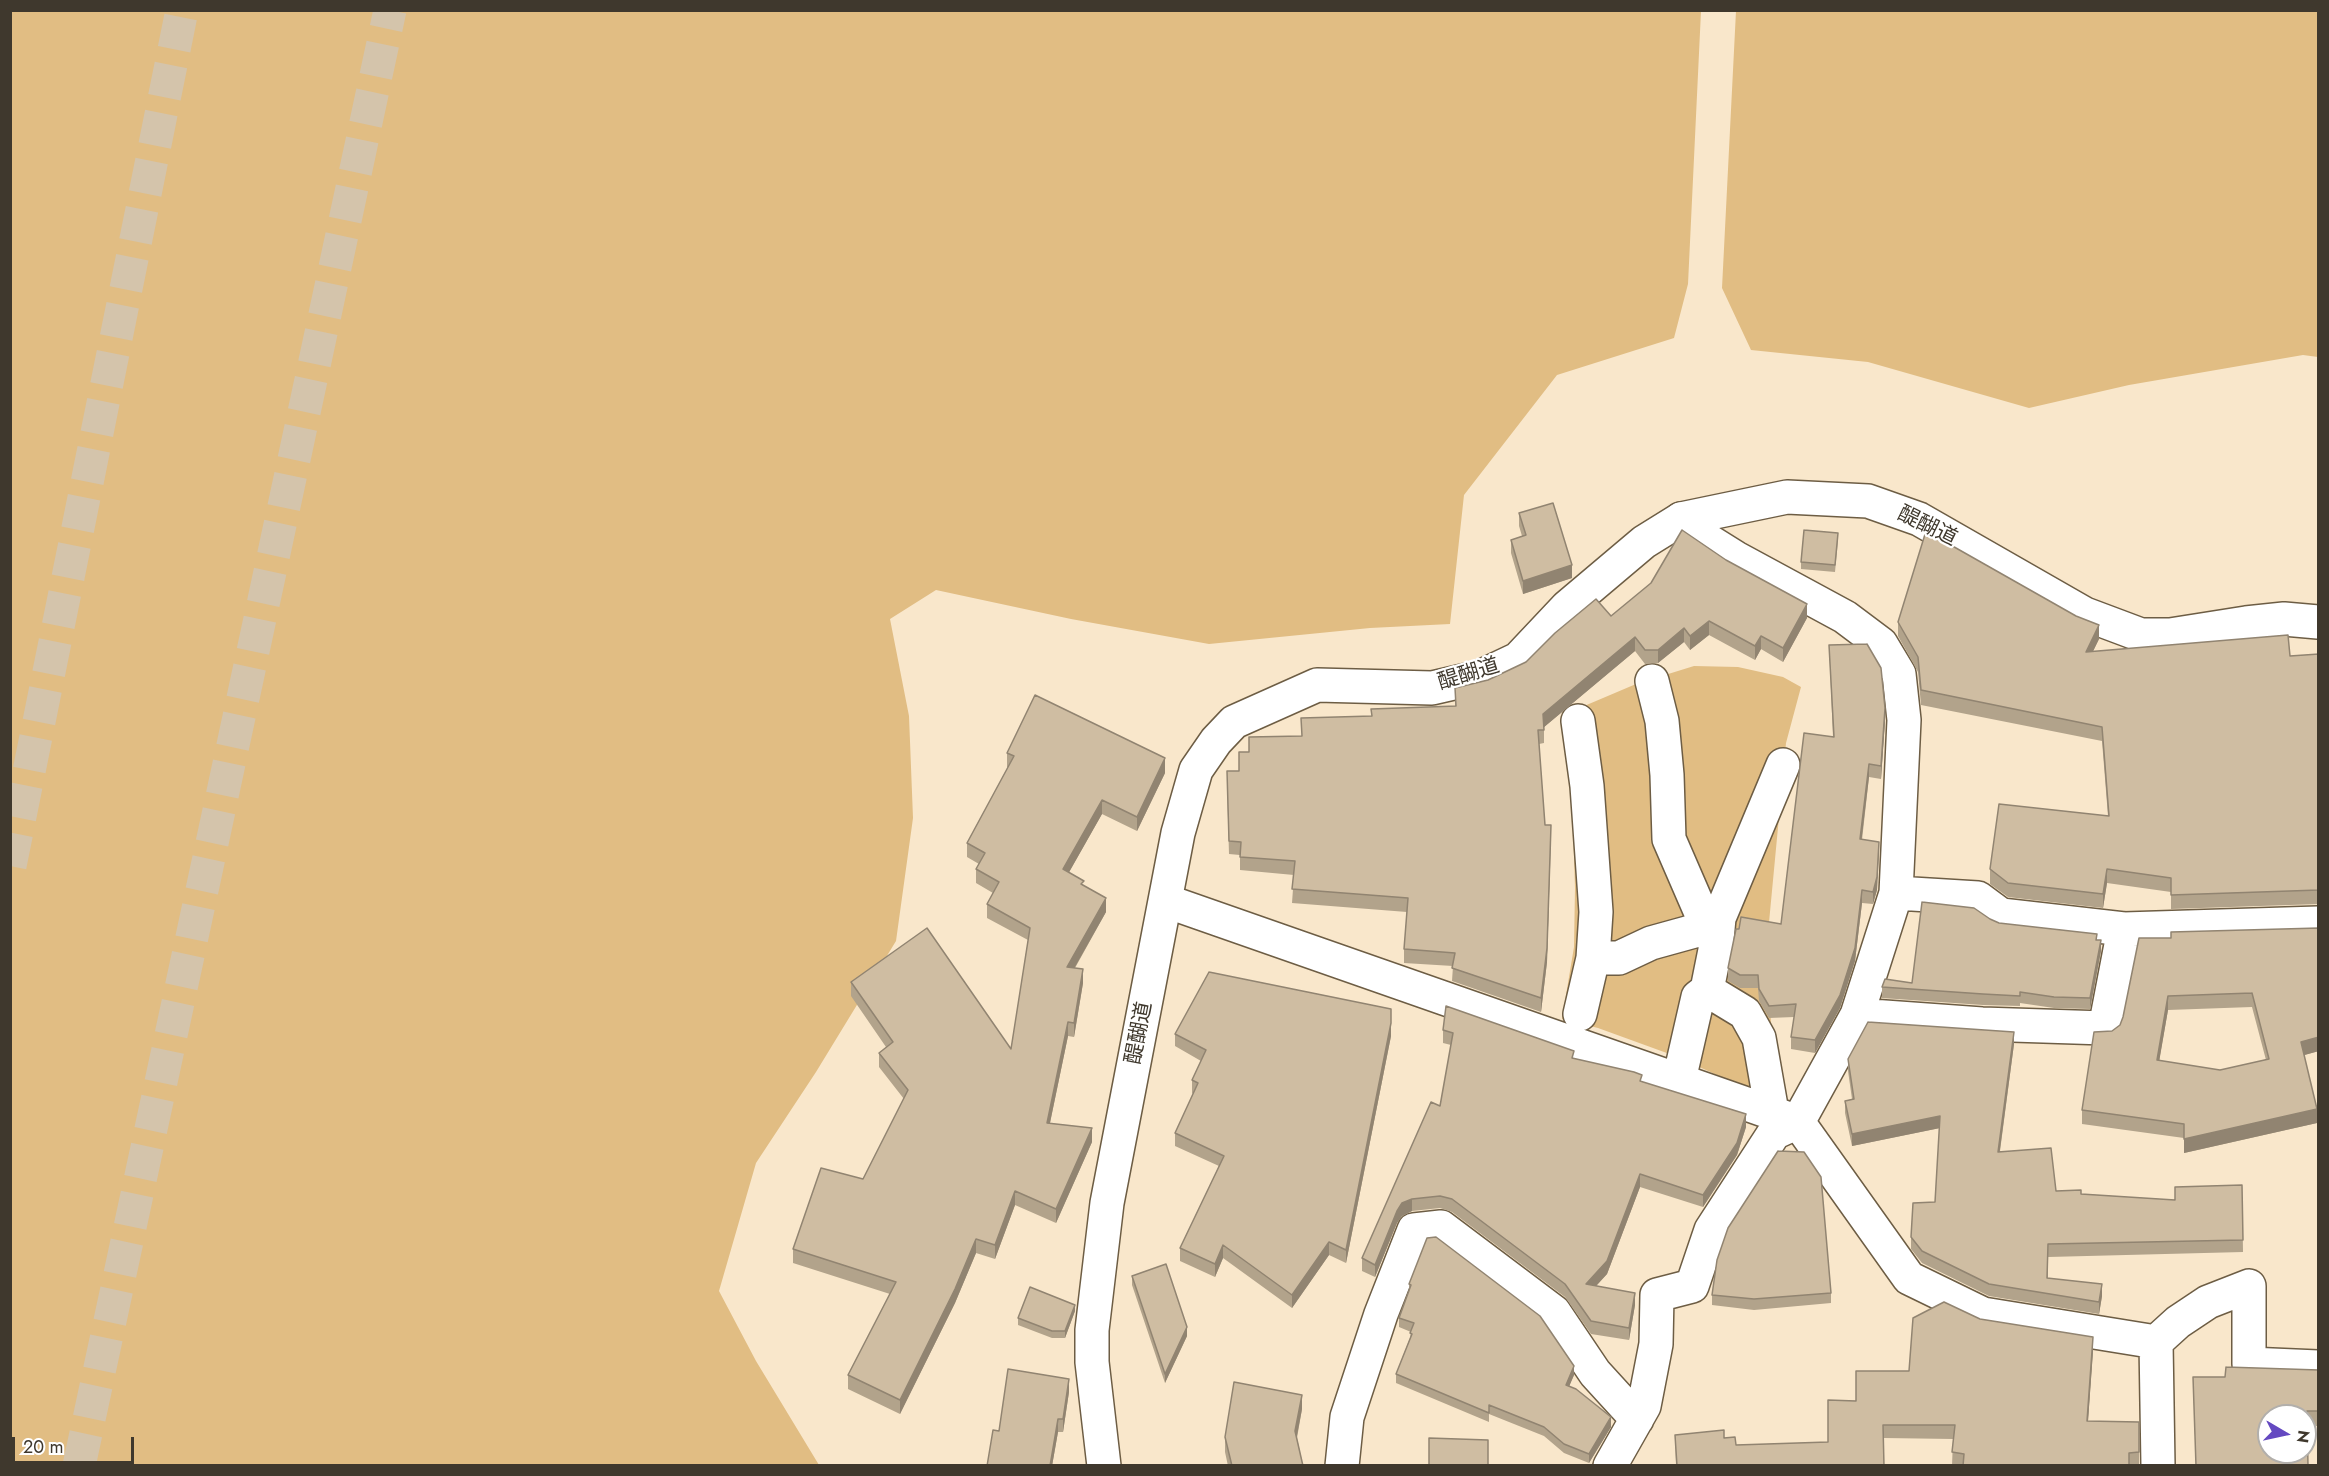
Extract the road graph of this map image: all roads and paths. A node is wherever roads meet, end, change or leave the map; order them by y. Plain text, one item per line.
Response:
1 (1681, 519) junction
2 (2319, 622) edge
3 (1652, 681) dead end
4 (1578, 721) dead end
5 (1783, 765) dead end
6 (1896, 893) junction
7 (1166, 901) junction
8 (2319, 923) edge
9 (1713, 929) junction
10 (2124, 929) junction
11 (1593, 958) junction
12 (1707, 990) junction
13 (1580, 1014) dead end
14 (1857, 1015) junction
15 (1679, 1080) junction
16 (1785, 1117) junction
17 (2156, 1342) junction
18 (2319, 1367) edge
19 (1637, 1419) junction
20 (1104, 1466) edge
21 (1342, 1466) edge
22 (1610, 1466) edge
23 (2158, 1466) edge

1 - 2 main road, 醍醐道
1 - 6 main road
1 - 7 main road, 醍醐道
3 - 9 main road
4 - 11 main road
5 - 9 main road
6 - 10 main road
6 - 14 main road
7 - 15 main road
7 - 20 main road, 醍醐道
8 - 10 main road
9 - 11 main road
9 - 12 main road
10 - 14 main road
11 - 13 main road
12 - 15 main road
12 - 16 main road
14 - 16 main road
15 - 16 main road
16 - 17 main road
16 - 19 main road
17 - 18 main road
17 - 23 main road
19 - 21 main road
19 - 22 main road

